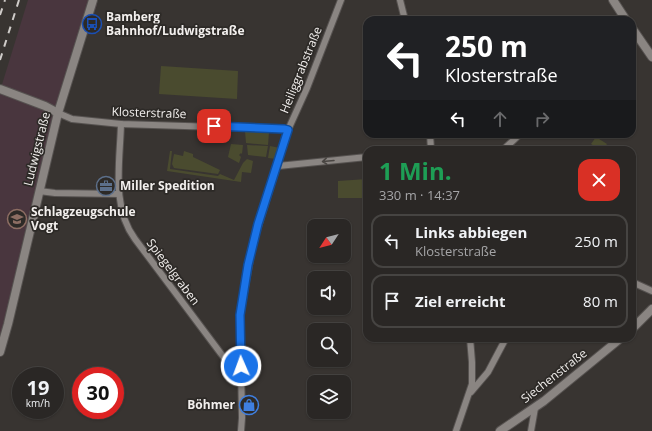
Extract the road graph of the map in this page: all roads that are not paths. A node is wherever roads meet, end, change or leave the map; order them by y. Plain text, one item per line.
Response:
1 (92, 0) edge
2 (341, 0) edge
3 (400, 0) edge
4 (613, 0) edge
5 (404, 16) edge
6 (623, 16) edge
7 (636, 34) edge
8 (652, 57) edge
9 (0, 88) edge
10 (58, 113) junction
11 (121, 124) junction
12 (288, 130) junction
13 (516, 138) edge
14 (507, 146) edge
15 (363, 157) edge
16 (278, 166) junction
17 (39, 191) junction
18 (119, 194) junction
19 (636, 284) edge
20 (652, 292) edge
21 (651, 311) edge
22 (636, 324) edge
23 (470, 342) edge
24 (504, 342) edge
25 (616, 342) edge
26 (0, 352) edge
27 (241, 366) junction
28 (470, 393) junction
29 (535, 408) junction
30 (241, 431) edge
31 (456, 431) edge
32 (500, 431) edge
33 (531, 431) edge

1 - 10 street, Ludwigstraße
2 - 12 street, Heiliggrabstraße
3 - 5 street
4 - 6 street
7 - 8 street
9 - 10 street
10 - 11 street, Klosterstraße
10 - 17 street, Ludwigstraße
11 - 12 street, Klosterstraße
11 - 18 street, Spiegelgraben
12 - 16 street, Heiliggrabstraße
13 - 14 street
15 -> 16 street
16 - 27 street, Heiliggrabstraße
17 - 18 street
17 - 26 street, Ludwigstraße
18 - 27 street, Spiegelgraben
19 - 20 street
21 - 22 street
23 - 28 street
24 - 28 street
25 - 29 street, Siechenstraße
27 - 30 street, Heiliggrabstraße
28 - 31 street
29 - 32 street, Siechenstraße
29 - 33 street

